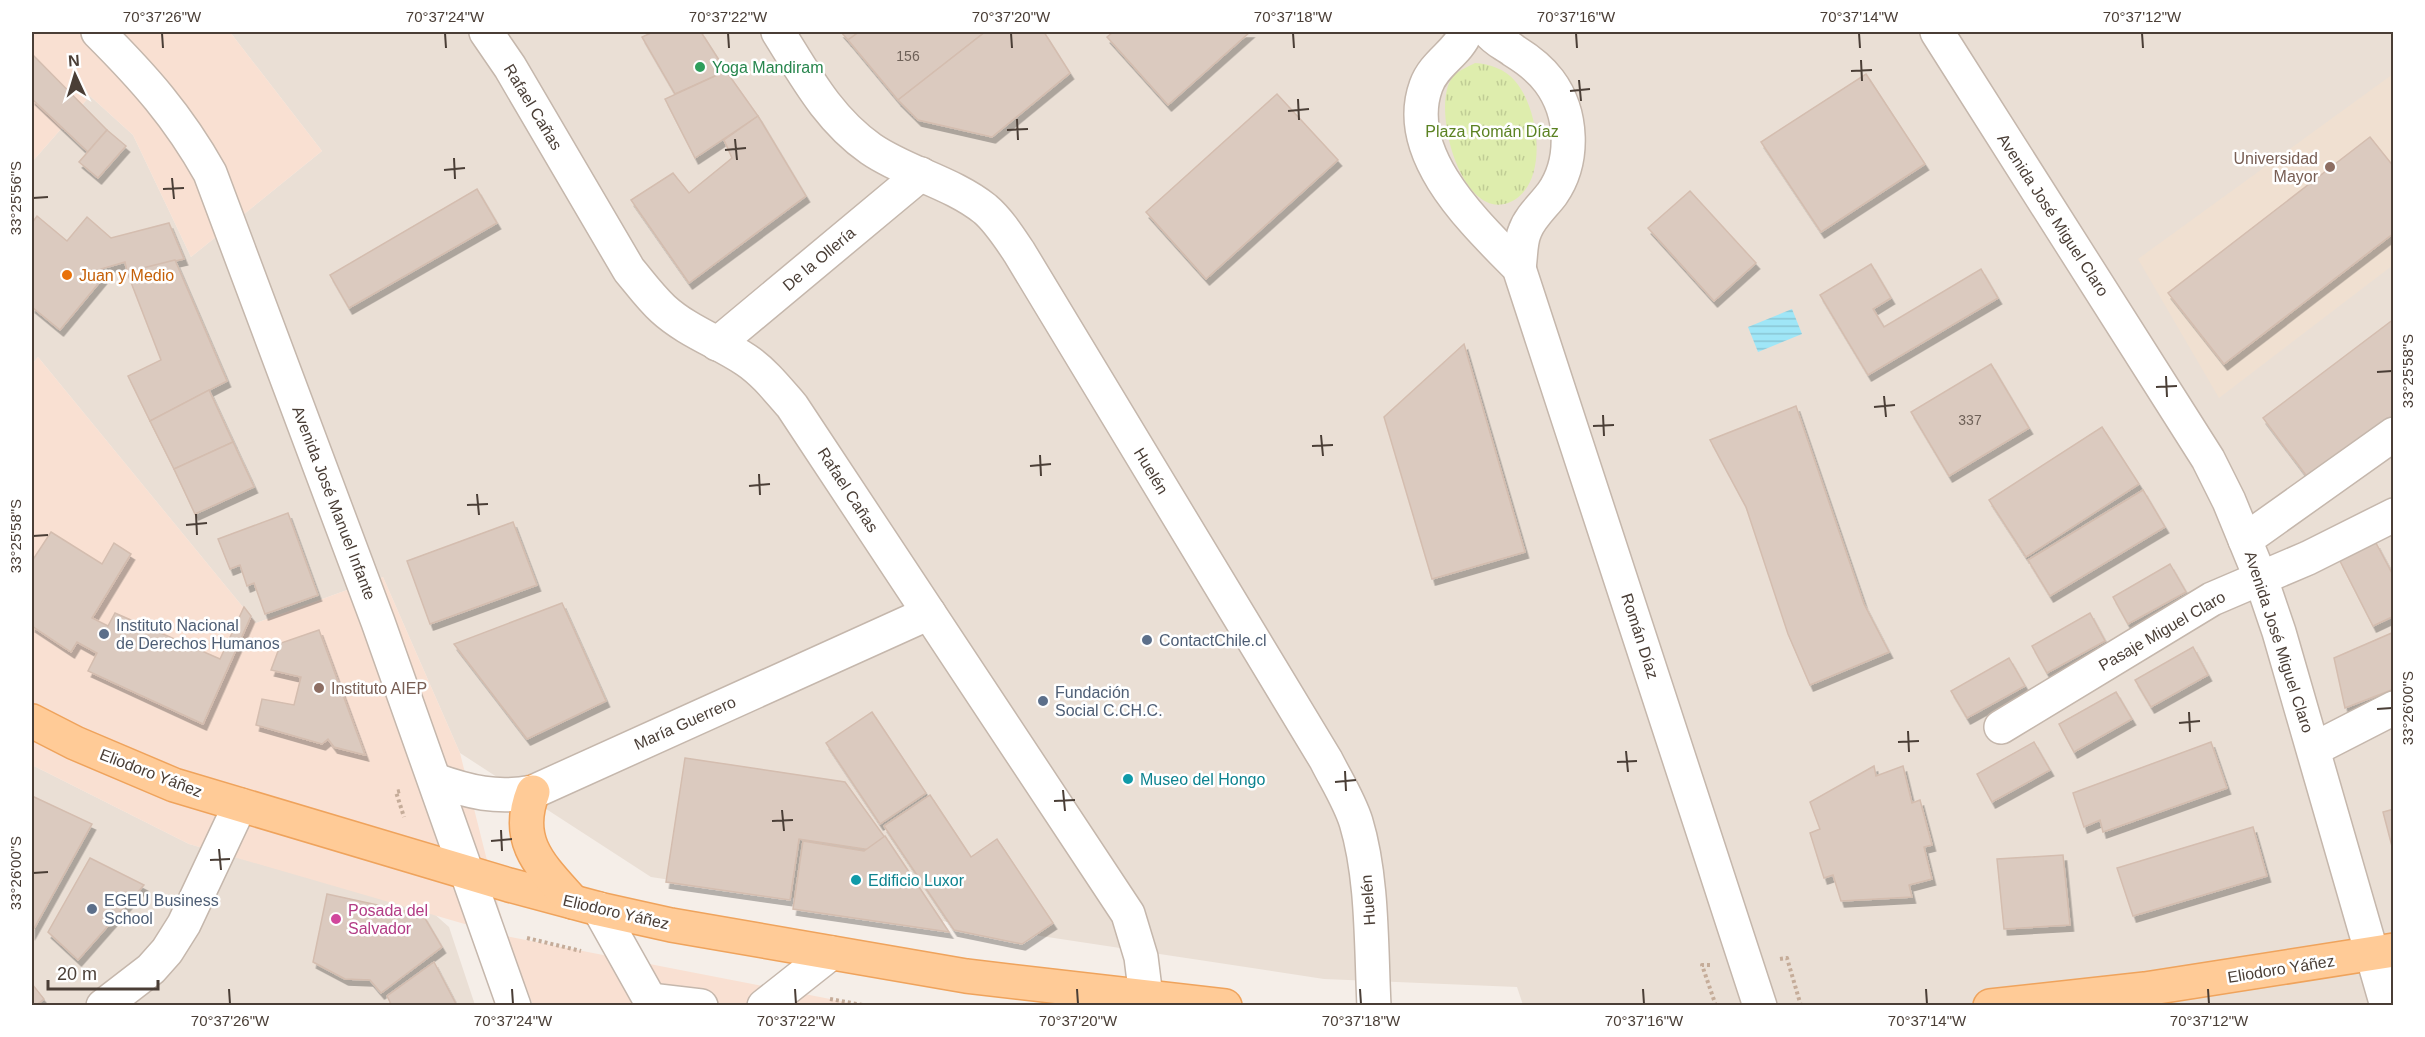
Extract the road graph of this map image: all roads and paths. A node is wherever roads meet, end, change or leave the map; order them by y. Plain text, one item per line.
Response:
1 (98, 32) edge
2 (486, 32) edge
3 (778, 32) edge
4 (1466, 32) edge
5 (1489, 32) edge
6 (1937, 32) edge
7 (921, 174) junction
8 (1519, 268) junction
9 (717, 344) junction
10 (2394, 434) edge
11 (2394, 515) edge
12 (2245, 540) junction
13 (2261, 579) junction
14 (929, 613) junction
15 (2394, 708) edge
16 (32, 721) edge
17 (2001, 727) dead end
18 (2314, 749) junction
19 (435, 780) junction
20 (533, 792) junction
21 (240, 805) junction
22 (469, 873) junction
23 (586, 906) junction
24 (2383, 952) edge
25 (831, 953) junction
26 (1787, 958) dead end
27 (1702, 965) dead end
28 (1146, 997) junction
29 (650, 1003) edge
30 (103, 1005) edge
31 (514, 1005) edge
32 (701, 1005) edge
33 (764, 1005) edge
34 (1225, 1005) edge
35 (1374, 1005) edge
36 (1716, 1005) edge
37 (1760, 1005) edge
38 (1801, 1005) edge
39 (1990, 1005) edge
40 (2387, 1005) edge

1 - 19 street, Avenida José Manuel Infante
2 - 9 street, Rafael Cañas
3 - 7 street, Huelén
4 - 8 street, Román Díaz
5 - 8 street, Román Díaz
6 - 12 street, Avenida José Miguel Claro
7 - 9 street, De la Ollería
7 - 35 street, Huelén
8 - 37 street, Román Díaz
9 - 14 street, Rafael Cañas
10 - 12 street
11 - 13 street, Pasaje Miguel Claro
12 - 13 street, Avenida José Miguel Claro
13 - 17 street, Pasaje Miguel Claro
13 - 18 street, Avenida José Miguel Claro
14 - 20 street, María Guerrero
14 - 28 street, Rafael Cañas
15 - 18 street
16 - 21 main road, Eliodoro Yáñez
18 - 24 street, Avenida José Miguel Claro
19 - 20 street, María Guerrero
19 - 22 street, Avenida José Manuel Infante
20 - 23 main road
21 - 22 main road, Eliodoro Yáñez
21 - 30 street
22 - 23 main road, Eliodoro Yáñez
22 - 31 street, Avenida José Manuel Infante
23 - 25 main road, Eliodoro Yáñez
23 - 29 street
24 - 39 main road, Eliodoro Yáñez
24 - 40 street, Avenida José Miguel Claro
25 - 28 main road, Eliodoro Yáñez
25 - 33 street
26 - 38 path
27 - 36 path
28 - 34 main road, Eliodoro Yáñez
29 - 32 street

